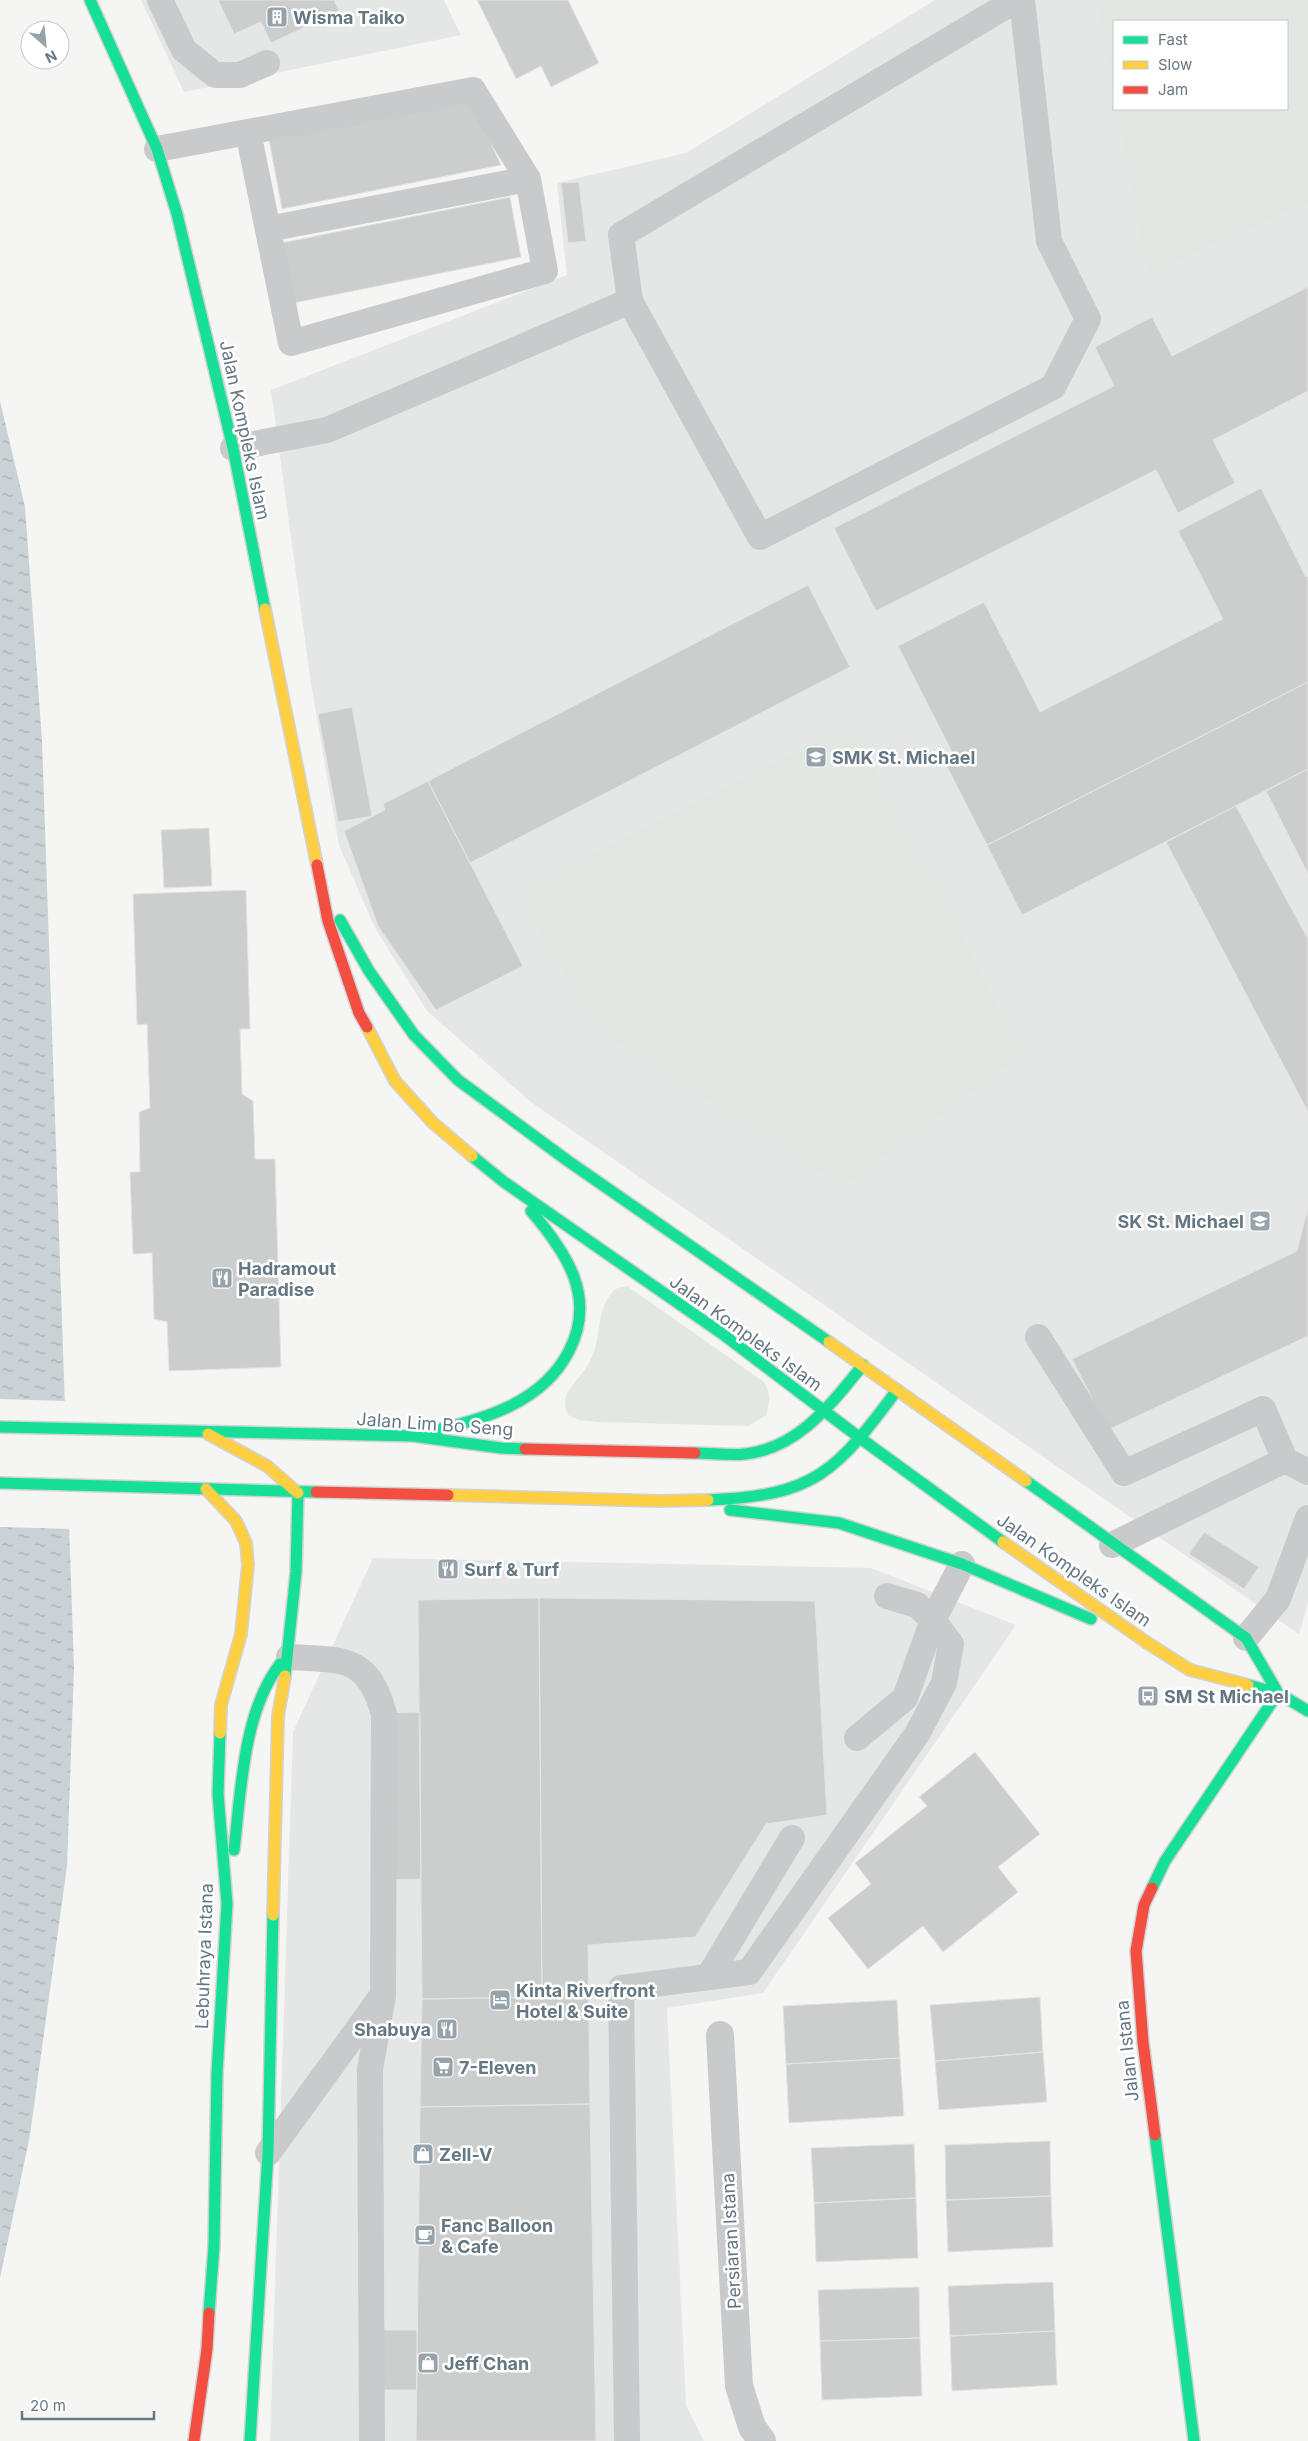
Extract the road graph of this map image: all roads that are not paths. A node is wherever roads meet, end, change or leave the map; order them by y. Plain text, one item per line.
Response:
1 (90, 0) edge
2 (160, 0) edge
3 (1016, 0) edge
4 (1022, 0) edge
5 (267, 63) dead end
6 (248, 132) junction
7 (157, 149) junction
8 (528, 179) junction
9 (268, 229) junction
10 (630, 301) junction
11 (233, 448) junction
12 (319, 881) junction
13 (504, 1182) junction
14 (1038, 1337) dead end
15 (862, 1365) junction
16 (898, 1390) junction
17 (824, 1412) junction
18 (0, 1427) edge
19 (206, 1432) junction
20 (413, 1436) junction
21 (860, 1438) junction
22 (1285, 1460) junction
23 (1308, 1472) edge
24 (0, 1483) edge
25 (206, 1489) junction
26 (298, 1492) junction
27 (660, 1501) junction
28 (1308, 1518) edge
29 (1112, 1545) junction
30 (962, 1564) junction
31 (887, 1596) dead end
32 (933, 1620) junction
33 (1246, 1638) junction
34 (1146, 1642) junction
35 (289, 1657) junction
36 (1278, 1693) junction
37 (1308, 1711) edge
38 (857, 1738) dead end
39 (792, 1838) dead end
40 (227, 1904) junction
41 (709, 1976) junction
42 (383, 1996) junction
43 (720, 2035) dead end
44 (268, 2153) junction
45 (194, 2441) edge
46 (250, 2441) edge
47 (372, 2441) edge
48 (628, 2441) edge
49 (762, 2441) edge
50 (1194, 2441) edge

1 - 7 main road, Jalan Kompleks Islam
2 - 5 lane
3 - 10 lane
4 - 10 lane
6 - 7 lane
6 - 8 lane
6 - 9 lane
7 - 11 main road, Jalan Kompleks Islam
8 - 9 lane
8 - 9 lane
10 - 11 lane
11 - 12 main road, Jalan Kompleks Islam
12 - 13 main road, Jalan Kompleks Islam
12 - 15 main road, Jalan Kompleks Islam
13 - 17 main road, Jalan Kompleks Islam
13 - 20 main road
14 - 22 lane
15 - 16 main road, Jalan Kompleks Islam
15 - 17 main road, Jalan Lim Bo Seng
16 - 21 main road
16 - 29 main road, Jalan Kompleks Islam
17 - 20 main road, Jalan Lim Bo Seng
17 - 21 main road, Jalan Kompleks Islam
18 - 19 main road, Jalan Lim Bo Seng
19 - 20 main road, Jalan Lim Bo Seng
19 - 26 main road
21 - 27 main road
21 - 34 main road, Jalan Kompleks Islam
22 - 23 lane
22 - 29 lane
24 - 25 main road
25 - 26 main road
25 - 40 main road, Lebuhraya Istana
26 - 27 main road
26 - 35 main road
27 - 30 main road
28 - 33 lane
29 - 33 main road, Jalan Kompleks Islam
30 - 32 lane
30 - 34 main road
31 - 32 lane
32 - 38 lane
32 - 41 lane
33 - 36 main road, Jalan Kompleks Islam
34 - 36 main road, Jalan Kompleks Islam
35 - 40 main road
35 - 42 lane
35 - 44 main road
36 - 37 main road, Jalan Kompleks Islam
36 - 50 main road, Jalan Istana
39 - 41 lane
40 - 45 main road, Lebuhraya Istana
41 - 48 lane
42 - 44 lane
42 - 47 lane
43 - 49 street, Persiaran Istana
44 - 46 main road

